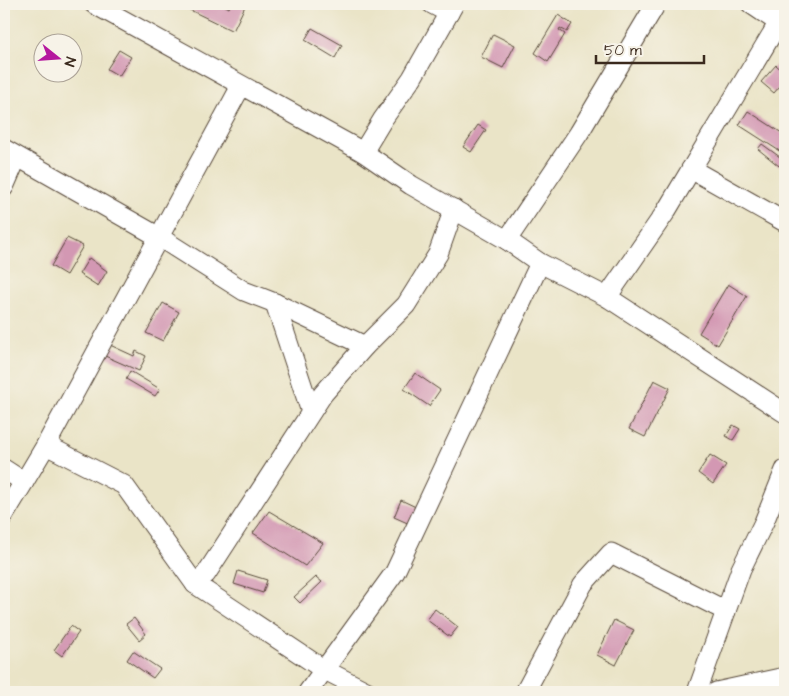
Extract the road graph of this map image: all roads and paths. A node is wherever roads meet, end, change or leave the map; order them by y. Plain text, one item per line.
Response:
1 (94, 4) edge
2 (656, 4) edge
3 (751, 4) edge
4 (445, 7) edge
5 (783, 21) edge
6 (242, 86) junction
7 (363, 152) junction
8 (10, 153) edge
9 (691, 169) junction
10 (4, 187) edge
11 (454, 209) junction
12 (785, 222) edge
13 (159, 237) junction
14 (507, 240) junction
15 (540, 263) junction
16 (608, 297) junction
17 (275, 303) junction
18 (365, 346) junction
19 (311, 412) junction
20 (785, 413) edge
21 (46, 445) junction
22 (4, 469) edge
23 (785, 470) edge
24 (24, 482) junction
25 (4, 515) edge
26 (195, 584) junction
27 (726, 611) junction
28 (323, 669) junction
29 (785, 677) edge
30 (308, 692) edge
31 (368, 692) edge
32 (525, 692) edge
33 (697, 692) edge
34 (716, 692) edge

1 - 6 street
2 - 14 street
3 - 5 street
4 - 7 street
5 - 9 street
6 - 7 street
6 - 13 street
7 - 11 street
8 - 10 street
8 - 13 street
9 - 12 street
9 - 16 street
11 - 14 street
11 - 18 street
13 - 17 street
13 - 21 street
14 - 15 street
15 - 16 street
15 - 28 street
16 - 20 street
17 - 18 street
17 - 19 street
18 - 19 street
19 - 26 street
21 - 24 street
21 - 26 street
22 - 24 street
23 - 27 street
24 - 25 street
26 - 28 street
27 - 32 street
27 - 33 street
28 - 30 street
28 - 31 street
29 - 34 street

